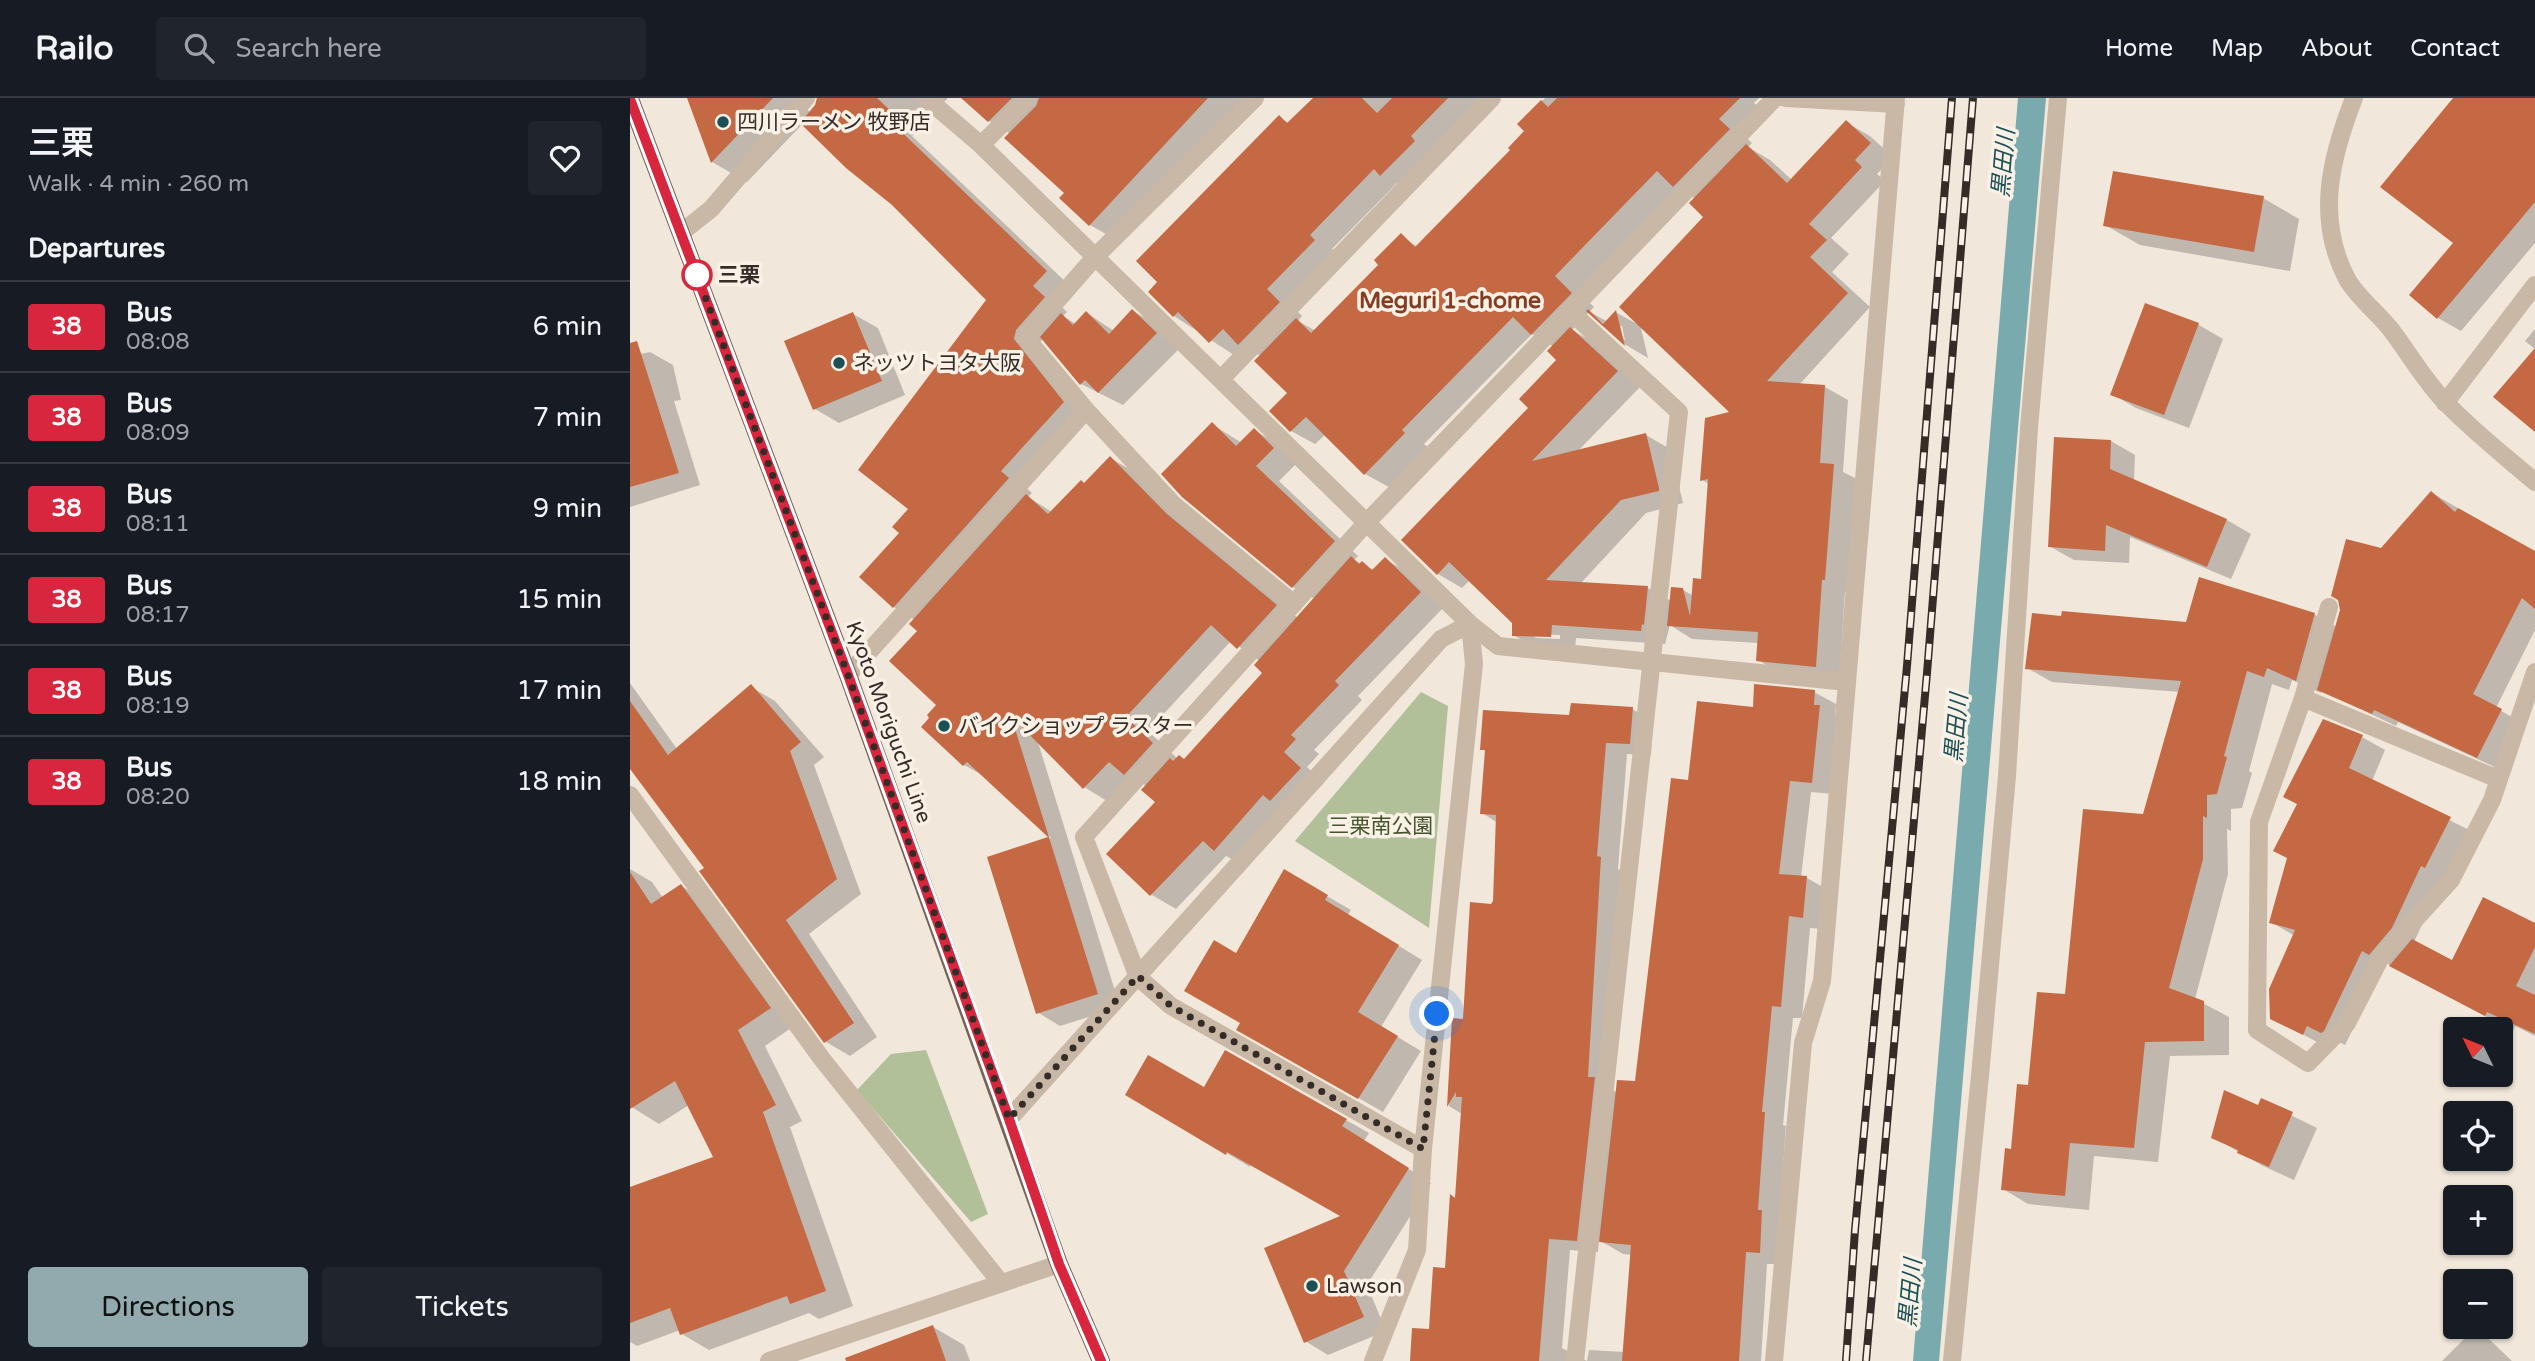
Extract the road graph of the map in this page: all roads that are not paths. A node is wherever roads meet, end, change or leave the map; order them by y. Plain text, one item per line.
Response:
1 (806, 98) edge
2 (926, 98) edge
3 (1028, 98) edge
4 (1255, 98) edge
5 (1492, 98) edge
6 (1775, 98) edge
7 (1786, 98) edge
8 (2058, 98) edge
9 (2354, 98) edge
10 (630, 99) edge
11 (1896, 101) edge
12 (981, 145) junction
13 (682, 232) junction
14 (1095, 257) junction
15 (2535, 285) edge
16 (1571, 312) junction
17 (1221, 379) junction
18 (2445, 403) junction
19 (1086, 410) junction
20 (2535, 482) edge
21 (1367, 522) junction
22 (1294, 604) junction
23 (2329, 607) dead end
24 (1470, 624) junction
25 (1653, 662) junction
26 (2535, 672) edge
27 (848, 675) junction
28 (1847, 682) junction
29 (2303, 698) junction
30 (2498, 779) junction
31 (630, 795) edge
32 (1138, 976) junction
33 (1009, 1119) junction
34 (1423, 1149) junction
35 (1059, 1264) junction
36 (1001, 1283) junction
37 (769, 1361) edge
38 (1101, 1361) edge
39 (1373, 1361) edge
40 (1575, 1361) edge
41 (1774, 1361) edge
42 (1952, 1361) edge

1 - 13 street
2 - 12 street
3 - 12 street
4 - 14 street
5 - 17 street
6 - 16 street
7 - 11 street
8 - 42 street
9 - 18 street
10 - 13 main road, Kyoto Moriguchi Line
11 - 28 street
12 - 14 street
13 - 27 main road, Kyoto Moriguchi Line
14 - 17 street
14 - 19 street
15 - 18 street
16 - 21 street
16 - 25 street
17 - 21 street
18 - 20 street
19 - 22 street
19 - 27 street
21 - 22 street
21 - 24 street
22 - 32 street
23 - 29 street
24 - 25 street
24 - 32 street
24 - 34 street
25 - 28 street
25 - 40 street
26 - 30 street
27 - 33 main road, Kyoto Moriguchi Line
28 - 41 street
29 - 30 street
29 - 30 street
31 - 36 street
32 - 33 street
32 - 34 street
33 - 35 main road, Kyoto Moriguchi Line
34 - 39 street
35 - 36 street
35 - 38 main road, Kyoto Moriguchi Line
36 - 37 street

